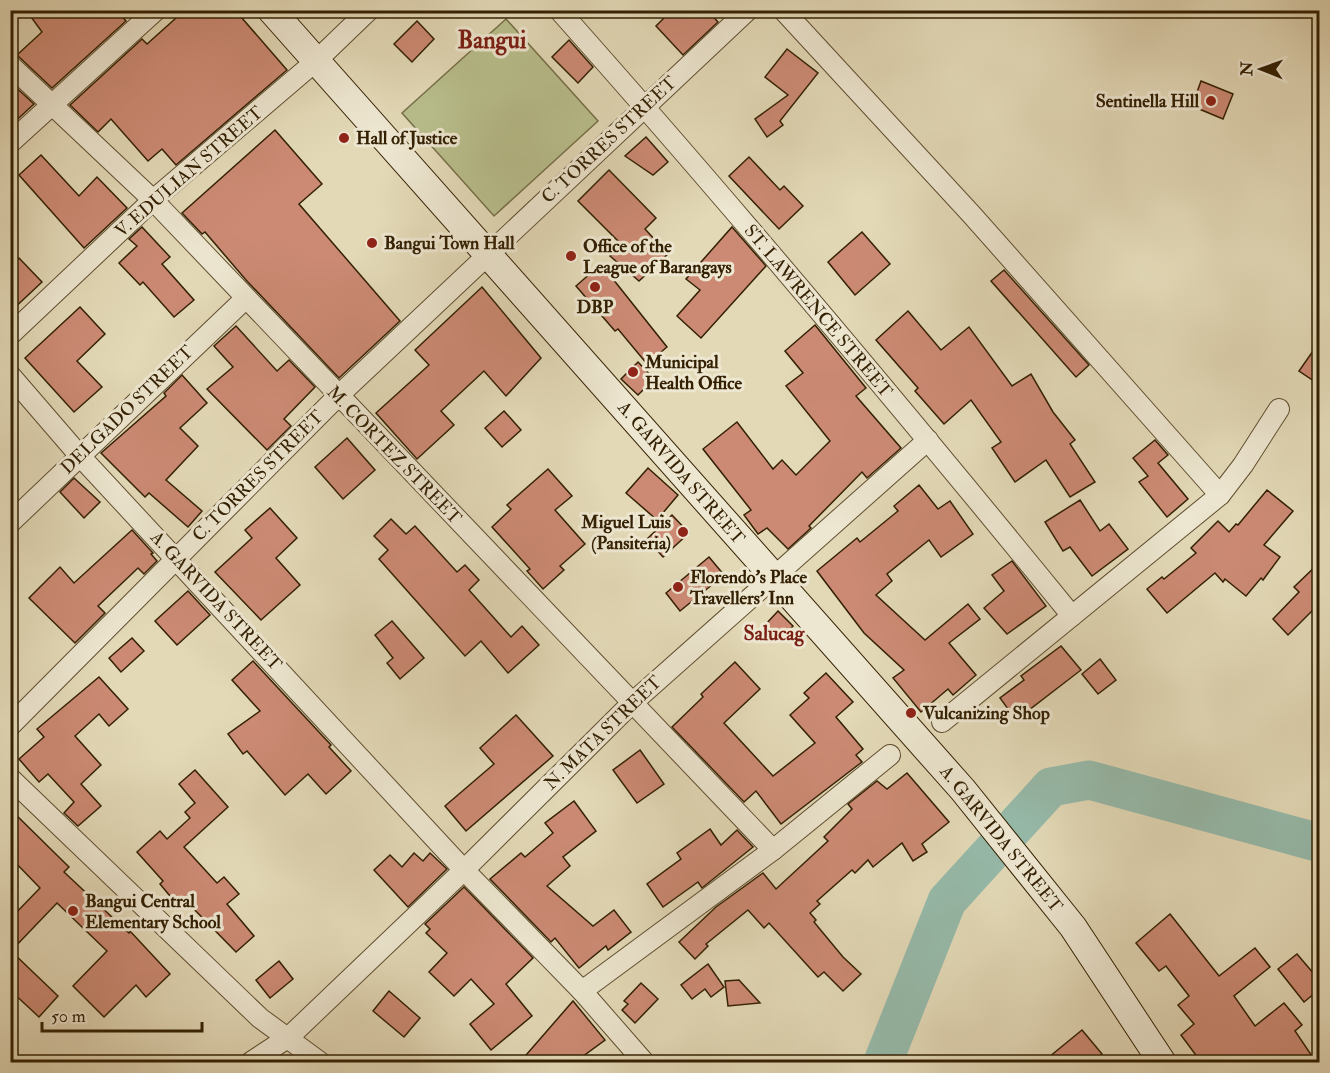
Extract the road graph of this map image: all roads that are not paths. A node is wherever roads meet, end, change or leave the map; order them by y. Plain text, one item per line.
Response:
1 (156, 10) edge
2 (271, 10) edge
3 (369, 10) edge
4 (559, 10) edge
5 (748, 10) edge
6 (783, 10) edge
7 (316, 61) junction
8 (10, 65) edge
9 (54, 104) junction
10 (646, 108) junction
11 (10, 142) edge
12 (153, 200) junction
13 (487, 253) junction
14 (245, 298) junction
15 (10, 335) edge
16 (10, 375) edge
17 (338, 396) junction
18 (1279, 409) dead end
19 (928, 440) junction
20 (79, 455) junction
21 (1220, 495) junction
22 (10, 523) edge
23 (175, 558) junction
24 (773, 577) junction
25 (1072, 616) junction
26 (631, 704) junction
27 (942, 722) dead end
28 (10, 726) edge
29 (891, 755) dead end
30 (10, 778) edge
31 (773, 850) junction
32 (465, 870) junction
33 (582, 991) junction
34 (289, 1037) junction
35 (251, 1062) edge
36 (320, 1062) edge
37 (644, 1062) edge
38 (1162, 1062) edge

1 - 9 street
2 - 7 main road, A. GARVIDA STREET
3 - 7 street, V. EDULIAN STREET
4 - 10 street, ST. LAWRENCE STREET
5 - 10 street, C. TORRES STREET
6 - 21 street
7 - 12 street, V. EDULIAN STREET
7 - 13 main road, A. GARVIDA STREET
8 - 9 street, M. CORTEZ STREET
9 - 11 street
9 - 12 street, M. CORTEZ STREET
10 - 13 street, C. TORRES STREET
10 - 19 street, ST. LAWRENCE STREET
12 - 14 street, M. CORTEZ STREET
12 - 15 street, V. EDULIAN STREET
13 - 17 street, C. TORRES STREET
13 - 24 main road, A. GARVIDA STREET
14 - 17 street, M. CORTEZ STREET
14 - 20 street, DELGADO STREET
16 - 20 street, A. GARVIDA STREET
17 - 23 street, C. TORRES STREET
17 - 26 street, M. CORTEZ STREET
18 - 21 street
19 - 24 street, N. MATA STREET
19 - 25 street, ST. LAWRENCE STREET
20 - 22 street, DELGADO STREET
20 - 23 street, A. GARVIDA STREET
21 - 25 street
23 - 28 street, C. TORRES STREET
23 - 32 street, A. GARVIDA STREET
24 - 26 street, N. MATA STREET
24 - 38 main road, A. GARVIDA STREET
25 - 27 street
26 - 31 street, M. CORTEZ STREET
26 - 32 street, N. MATA STREET
29 - 31 street
30 - 34 street
31 - 33 street
32 - 33 street, A. GARVIDA STREET
32 - 34 street, N. MATA STREET
33 - 37 street, A. GARVIDA STREET
34 - 35 street, N. MATA STREET
34 - 36 street

